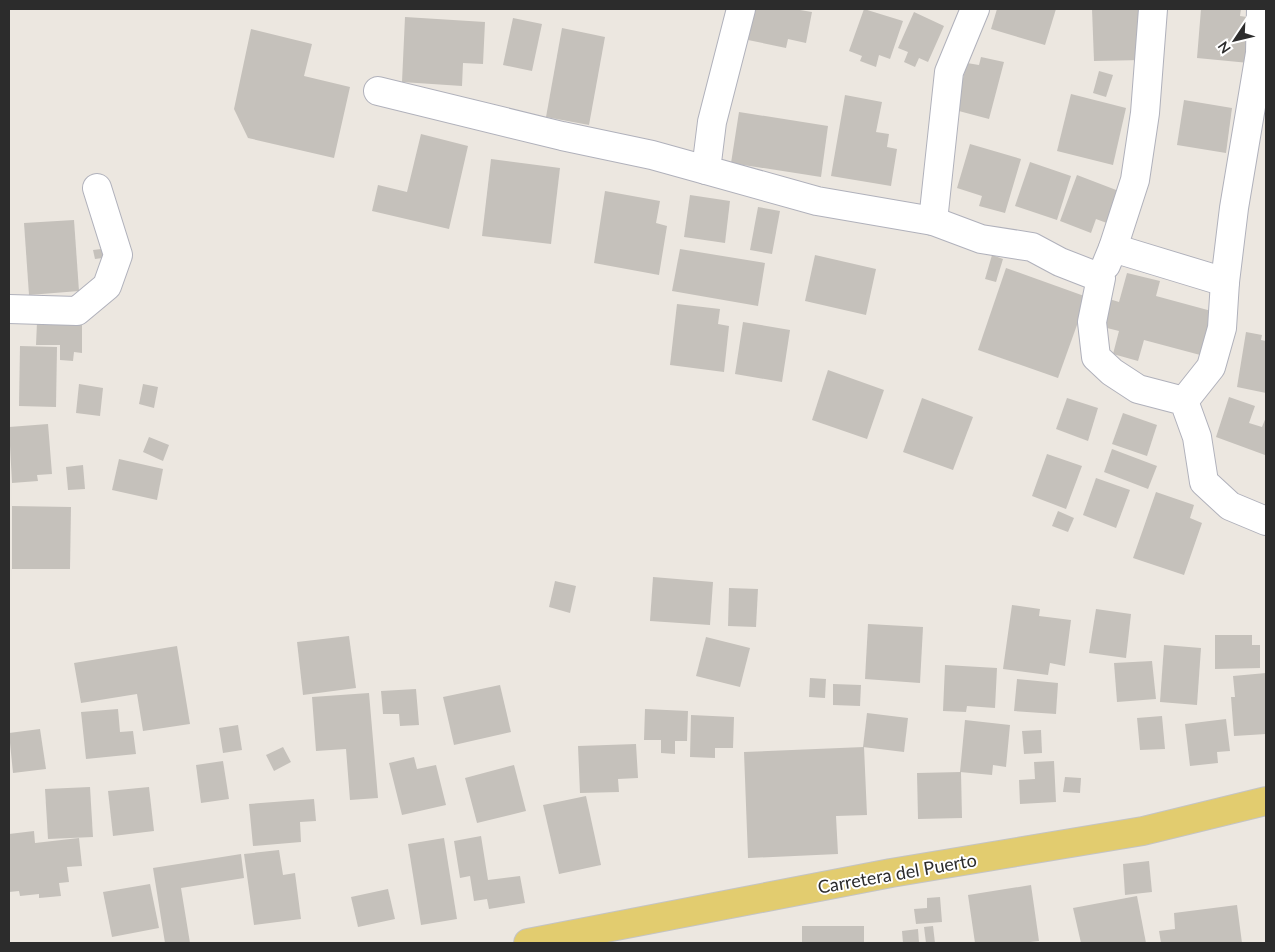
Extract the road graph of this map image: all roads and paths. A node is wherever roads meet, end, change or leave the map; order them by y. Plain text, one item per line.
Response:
1 (741, 9) edge
2 (975, 9) edge
3 (1153, 9) edge
4 (1260, 9) edge
5 (378, 91) dead end
6 (706, 170) junction
7 (97, 188) dead end
8 (933, 221) junction
9 (1113, 248) junction
10 (1101, 278) junction
11 (1225, 282) junction
12 (9, 309) edge
13 (1184, 401) junction
14 (1266, 521) edge
15 (1266, 801) edge
16 (596, 937) edge
17 (528, 943) edge

1 - 6 street
2 - 8 street
3 - 9 street
4 - 11 street
5 - 6 street
6 - 8 street
7 - 12 street
8 - 10 street
9 - 10 street
9 - 11 street
10 - 13 street
11 - 13 street
13 - 14 street
15 - 16 main road, Carretera del Puerto
16 - 17 main road, Carretera del Puerto

